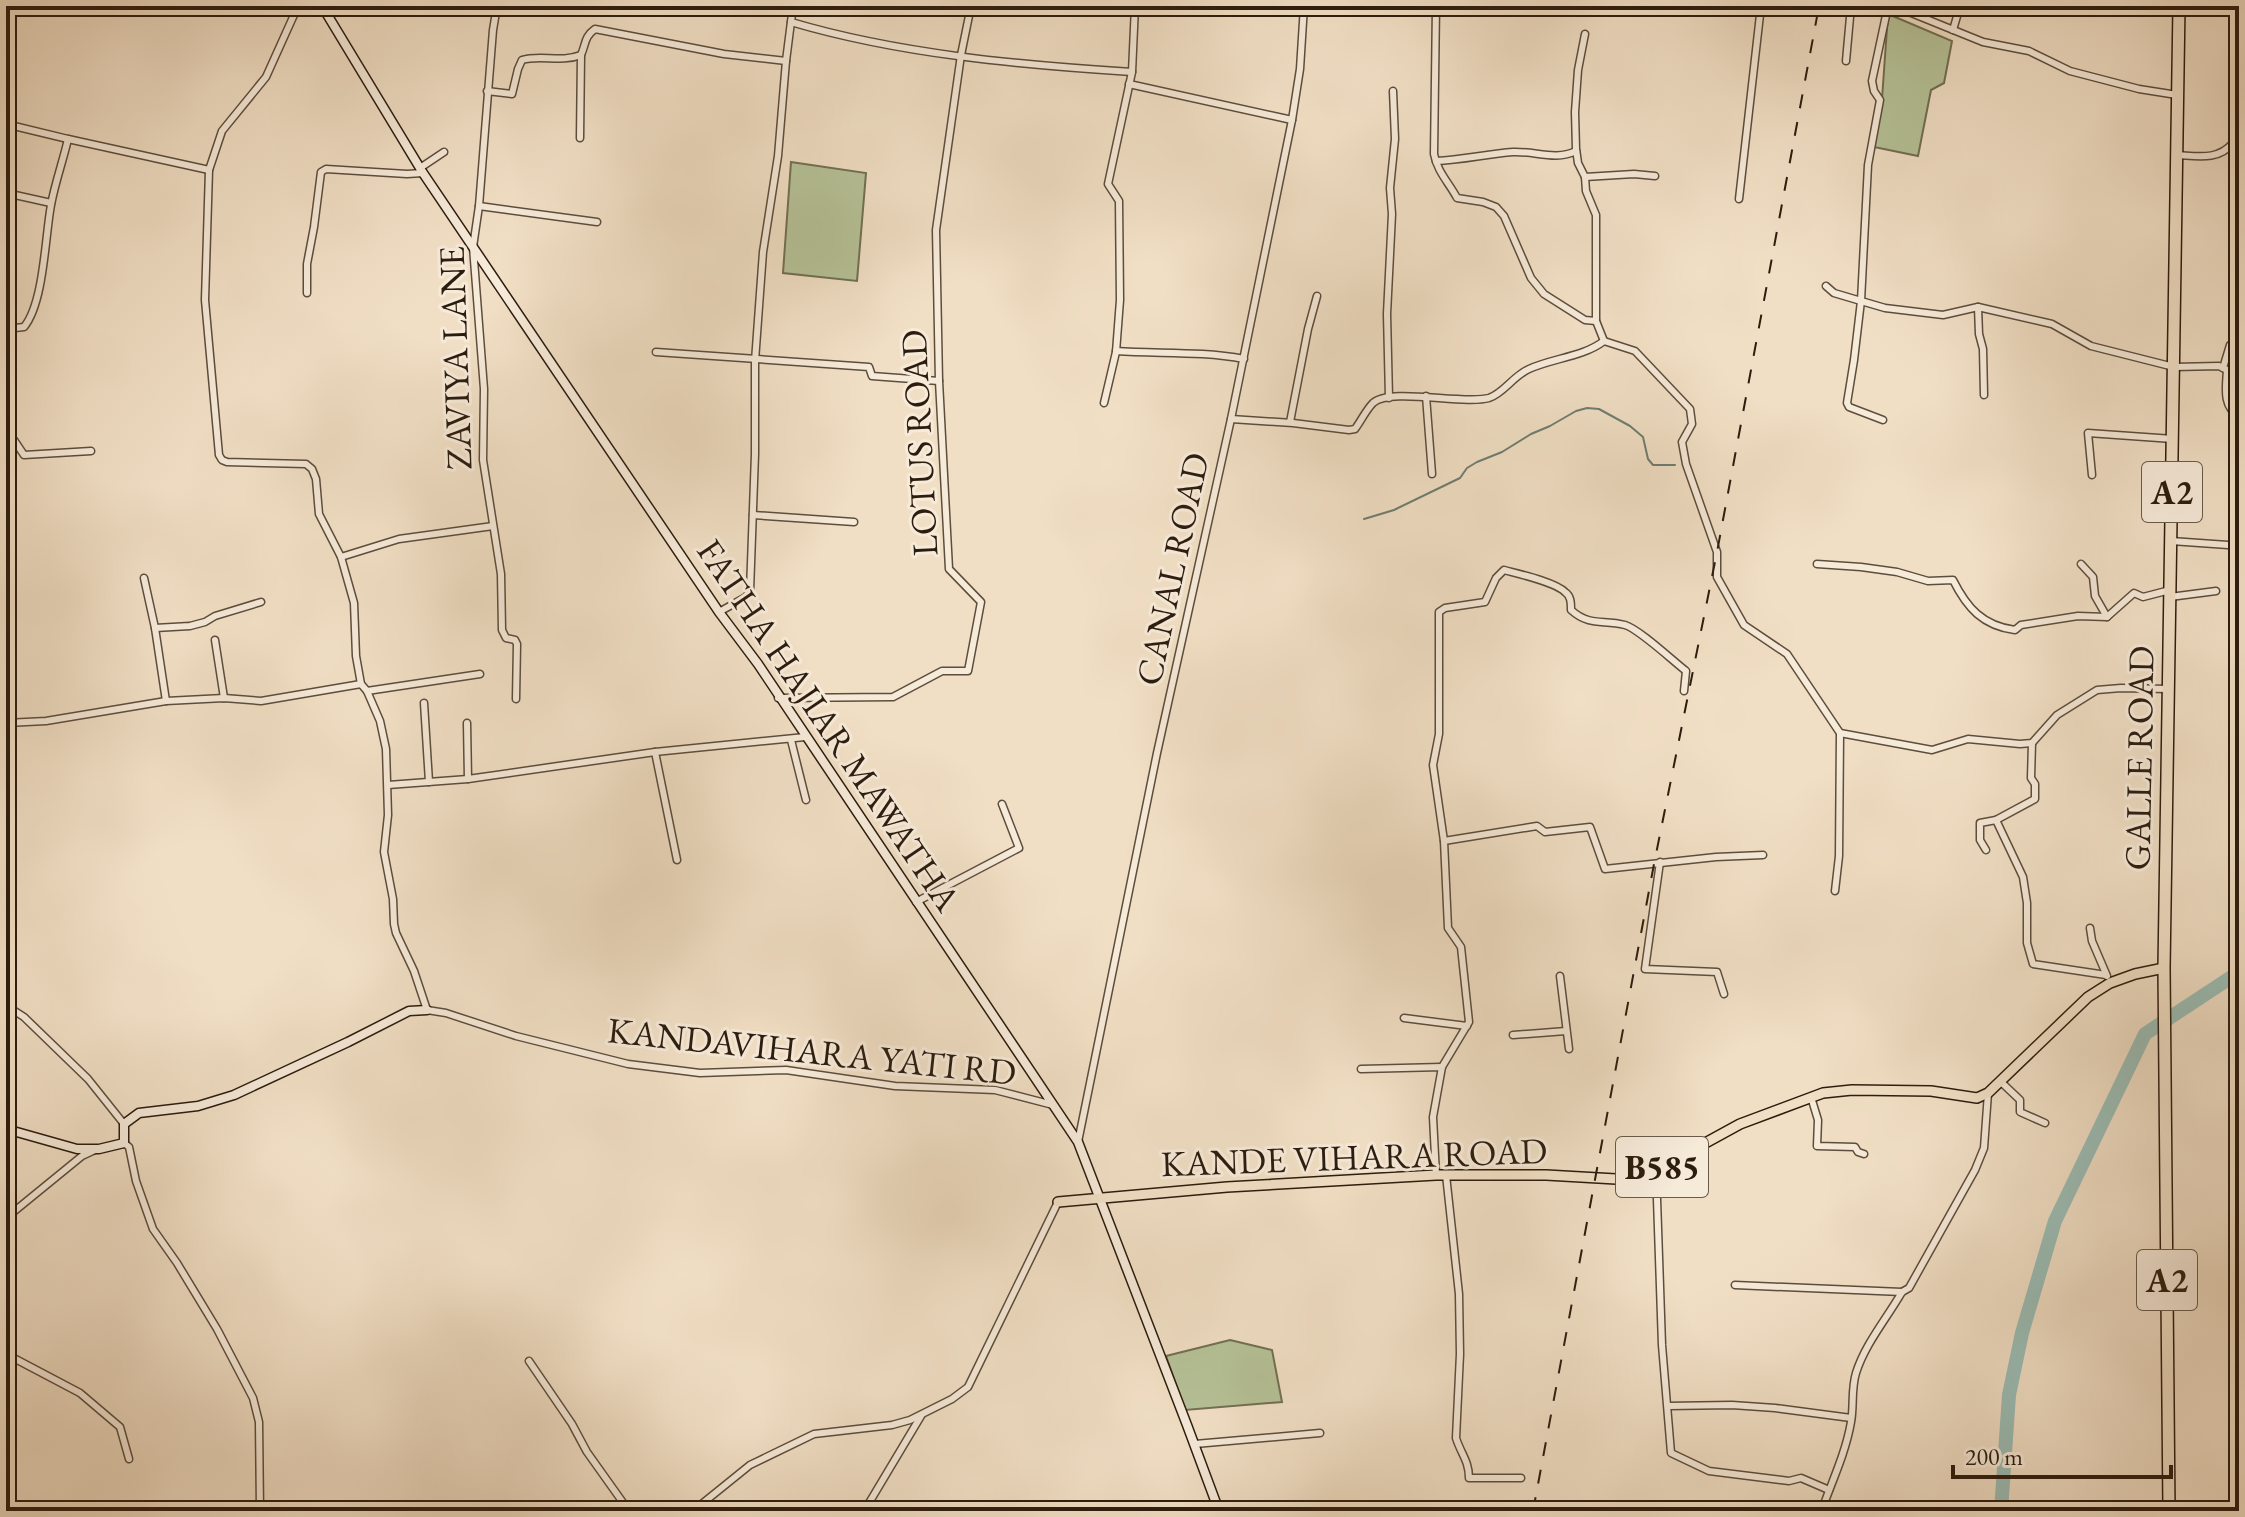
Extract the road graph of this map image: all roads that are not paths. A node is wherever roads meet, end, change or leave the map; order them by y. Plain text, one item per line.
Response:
1 (137, 6) edge
2 (298, 6) edge
3 (322, 6) edge
4 (497, 6) edge
5 (793, 6) edge
6 (971, 6) edge
7 (1135, 6) edge
8 (1304, 6) edge
9 (1436, 6) edge
10 (1761, 6) edge
11 (1851, 6) edge
12 (1888, 6) edge
13 (1894, 6) edge
14 (1960, 6) edge
15 (2179, 6) edge
16 (151, 11) dead end
17 (791, 22) junction
18 (1953, 30) junction
19 (1585, 34) dead end
20 (581, 55) junction
21 (961, 55) junction
22 (786, 61) junction
23 (1846, 61) dead end
24 (1132, 72) junction
25 (1129, 84) junction
26 (487, 91) junction
27 (1393, 91) dead end
28 (2177, 95) junction
29 (1292, 120) junction
30 (6, 121) edge
31 (580, 138) dead end
32 (68, 139) junction
33 (2239, 142) edge
34 (1576, 151) junction
35 (444, 152) dead end
36 (2177, 155) junction
37 (1436, 161) junction
38 (209, 170) junction
39 (422, 170) junction
40 (1655, 176) dead end
41 (1585, 177) junction
42 (6, 193) edge
43 (1739, 199) dead end
44 (51, 203) junction
45 (479, 206) junction
46 (597, 222) dead end
47 (473, 247) junction
48 (1826, 286) dead end
49 (307, 293) dead end
50 (1317, 296) dead end
51 (1861, 301) junction
52 (1978, 307) junction
53 (1596, 321) junction
54 (6, 329) edge
55 (2239, 339) edge
56 (1604, 341) junction
57 (1116, 351) junction
58 (656, 352) dead end
59 (1244, 359) junction
60 (755, 361) junction
61 (2174, 367) junction
62 (2223, 368) junction
63 (939, 381) junction
64 (1984, 395) dead end
65 (1426, 396) junction
66 (1389, 398) junction
67 (1104, 403) dead end
68 (2239, 416) edge
69 (1231, 419) junction
70 (1883, 420) dead end
71 (1290, 422) junction
72 (2173, 439) junction
73 (6, 442) edge
74 (91, 451) dead end
75 (1432, 474) dead end
76 (2092, 475) dead end
77 (753, 515) junction
78 (854, 522) dead end
79 (493, 526) junction
80 (2171, 541) junction
81 (2228, 545) dead end
82 (341, 557) junction
83 (1817, 564) dead end
84 (2081, 564) dead end
85 (144, 578) dead end
86 (2216, 591) dead end
87 (2170, 594) junction
88 (261, 602) dead end
89 (719, 612) junction
90 (2107, 617) junction
91 (155, 628) junction
92 (215, 640) dead end
93 (480, 674) dead end
94 (361, 684) junction
95 (2168, 689) junction
96 (367, 691) junction
97 (1684, 691) dead end
98 (224, 698) junction
99 (778, 698) junction
100 (516, 699) dead end
101 (166, 701) junction
102 (424, 703) dead end
103 (6, 723) edge
104 (467, 723) dead end
105 (1840, 733) junction
106 (805, 737) junction
107 (791, 740) junction
108 (2032, 743) junction
109 (655, 752) junction
110 (468, 779) junction
111 (429, 782) junction
112 (388, 785) junction
113 (806, 800) dead end
114 (1002, 804) dead end
115 (1996, 820) junction
116 (1444, 841) junction
117 (1986, 850) dead end
118 (1763, 855) dead end
119 (677, 860) dead end
120 (1660, 862) junction
121 (1835, 891) dead end
122 (916, 902) junction
123 (2090, 928) dead end
124 (2164, 973) junction
125 (1560, 976) dead end
126 (2108, 979) junction
127 (1724, 994) dead end
128 (6, 1002) edge
129 (427, 1010) junction
130 (1404, 1018) dead end
131 (1467, 1026) junction
132 (1566, 1031) junction
133 (1513, 1035) dead end
134 (1569, 1049) dead end
135 (1442, 1067) junction
136 (1361, 1069) dead end
137 (2000, 1081) junction
138 (1988, 1093) junction
139 (1811, 1097) junction
140 (1053, 1105) junction
141 (2045, 1123) dead end
142 (124, 1124) junction
143 (6, 1129) edge
144 (1078, 1142) junction
145 (124, 1143) junction
146 (99, 1149) junction
147 (1864, 1154) dead end
148 (1656, 1170) junction
149 (1441, 1175) junction
150 (1100, 1198) junction
151 (1058, 1202) joint
152 (6, 1218) edge
153 (1735, 1285) dead end
154 (1902, 1292) junction
155 (6, 1354) edge
156 (529, 1361) dead end
157 (1668, 1406) junction
158 (923, 1413) junction
159 (1851, 1418) junction
160 (1320, 1433) dead end
161 (1195, 1444) junction
162 (129, 1459) dead end
163 (1521, 1478) dead end
164 (1829, 1490) junction
165 (260, 1511) edge
166 (629, 1511) edge
167 (693, 1511) edge
168 (862, 1511) edge
169 (1219, 1511) edge
170 (1823, 1511) edge
171 (2169, 1511) edge

1 - 16 street
2 - 38 street
3 - 39 street, FATHA HAJIAR MAWATHA
4 - 26 street, ZAVIYA LANE
5 - 17 street
6 - 21 street, LOTUS ROAD
7 - 24 street
8 - 29 street, CANAL ROAD
9 - 37 street
10 - 43 street
11 - 23 street
12 - 51 street
13 - 18 street
14 - 18 street
15 - 28 highway, GALLE ROAD / A2
17 - 21 street
17 - 22 street
18 - 28 street
19 - 34 street
20 - 22 street
20 - 26 street
20 - 31 street
21 - 24 street
21 - 63 street, LOTUS ROAD
22 - 60 street
24 - 25 street
25 - 29 street
25 - 57 street
26 - 45 street, ZAVIYA LANE
27 - 66 street
28 - 36 highway, GALLE ROAD / A2
29 - 59 street, CANAL ROAD
30 - 32 street
32 - 38 street
32 - 44 street
33 - 36 street
34 - 37 street
34 - 41 street
35 - 39 street
36 - 61 highway, GALLE ROAD / A2
37 - 53 street
38 - 82 street
39 - 47 street, FATHA HAJIAR MAWATHA
39 - 49 street
40 - 41 street
41 - 53 street
42 - 44 street
44 - 54 street
45 - 46 street
45 - 47 street, ZAVIYA LANE
47 - 79 street, ZAVIYA LANE
47 - 89 street, FATHA HAJIAR MAWATHA
48 - 51 street
50 - 71 street
51 - 52 street
51 - 70 street
52 - 61 street
52 - 64 street
53 - 56 street
55 - 62 street
56 - 65 street
56 - 105 street
57 - 59 street
57 - 67 street
58 - 60 street
59 - 69 street, CANAL ROAD
60 - 63 street
60 - 77 street
61 - 62 street
61 - 72 highway, GALLE ROAD / A2
62 - 68 street
63 - 99 street, LOTUS ROAD
65 - 66 street
65 - 75 street
66 - 71 street
69 - 71 street
69 - 144 street, CANAL ROAD
72 - 76 street
72 - 80 highway, GALLE ROAD / A2
73 - 74 street
77 - 78 street
77 - 89 street
79 - 82 street
79 - 100 street, ZAVIYA LANE
80 - 81 street
80 - 87 highway, GALLE ROAD / A2
82 - 94 street
83 - 90 street
84 - 90 street
85 - 91 street
86 - 87 street
87 - 90 street
87 - 95 highway, GALLE ROAD / A2
88 - 91 street
89 - 99 street, FATHA HAJIAR MAWATHA
91 - 101 street
92 - 98 street
93 - 96 street
94 - 96 street
94 - 98 street
95 - 108 street
95 - 124 highway, GALLE ROAD / A2
96 - 112 street
97 - 116 street
98 - 101 street
99 - 106 street, FATHA HAJIAR MAWATHA
101 - 103 street
102 - 111 street
104 - 110 street
105 - 108 street
105 - 121 street
106 - 107 street
106 - 122 street, FATHA HAJIAR MAWATHA
107 - 109 street
107 - 113 street
108 - 115 street
109 - 110 street
109 - 119 street
110 - 111 street
111 - 112 street
112 - 129 street
114 - 122 street
115 - 117 street
115 - 126 street
116 - 120 street
116 - 131 street
118 - 120 street
120 - 127 street
122 - 140 street, FATHA HAJIAR MAWATHA
123 - 126 street
124 - 126 main road
124 - 171 highway, GALLE ROAD / A2
125 - 132 street
126 - 137 main road
128 - 142 street
129 - 140 street, KANDAVIHARA YATI RD
129 - 142 street
130 - 131 street
131 - 135 street
132 - 133 street
132 - 134 street
135 - 136 street
135 - 149 street
137 - 138 main road
137 - 141 street
138 - 139 main road, KANDE VIHARA ROAD / B585
138 - 154 street
139 - 147 street
139 - 148 main road, KANDE VIHARA ROAD / B585
140 - 144 street, FATHA HAJIAR MAWATHA
142 - 145 street
143 - 146 street
144 - 150 street, FATHA HAJIAR MAWATHA
145 - 146 street
145 - 165 street
146 - 152 street
148 - 149 main road, KANDE VIHARA ROAD / B585
148 - 157 street
149 - 150 main road, KANDE VIHARA ROAD / B585
149 - 163 street
150 - 151 main road, KANDE VIHARA ROAD / B585
150 - 161 street, FATHA HAJIAR MAWATHA
151 - 158 street
153 - 154 street
154 - 159 street
155 - 162 street
156 - 166 street
157 - 159 street
157 - 164 street
158 - 167 street
158 - 168 street
159 - 164 street
160 - 161 street
161 - 169 street, FATHA HAJIAR MAWATHA
164 - 170 street

